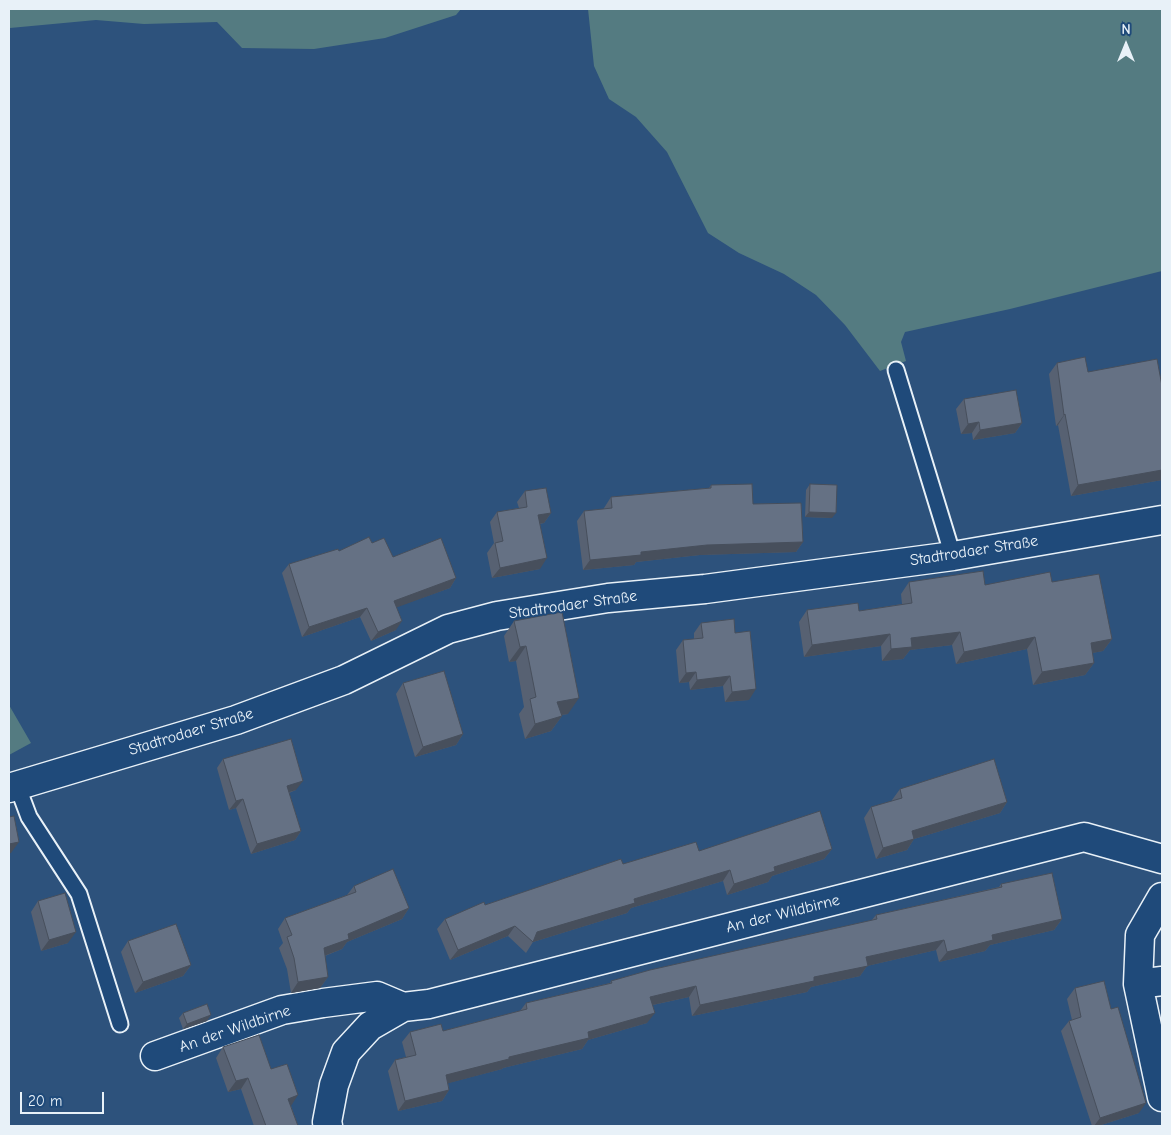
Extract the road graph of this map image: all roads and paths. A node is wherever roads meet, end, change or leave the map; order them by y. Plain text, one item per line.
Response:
1 (896, 370) dead end
2 (1162, 520) edge
3 (953, 556) junction
4 (12, 782) edge
5 (1162, 858) edge
6 (1162, 898) edge
7 (1150, 982) edge
8 (403, 1007) junction
9 (120, 1024) dead end
10 (155, 1056) dead end
11 (1162, 1097) edge
12 (328, 1126) edge

1 - 3 lane
2 - 3 street, Stadtrodaer Straße
3 - 4 street, Stadtrodaer Straße
4 - 9 lane
5 - 8 street, An der Wildbirne
6 - 7 street
7 - 11 street
8 - 10 street, An der Wildbirne
8 - 12 street, An der Wildbirne

